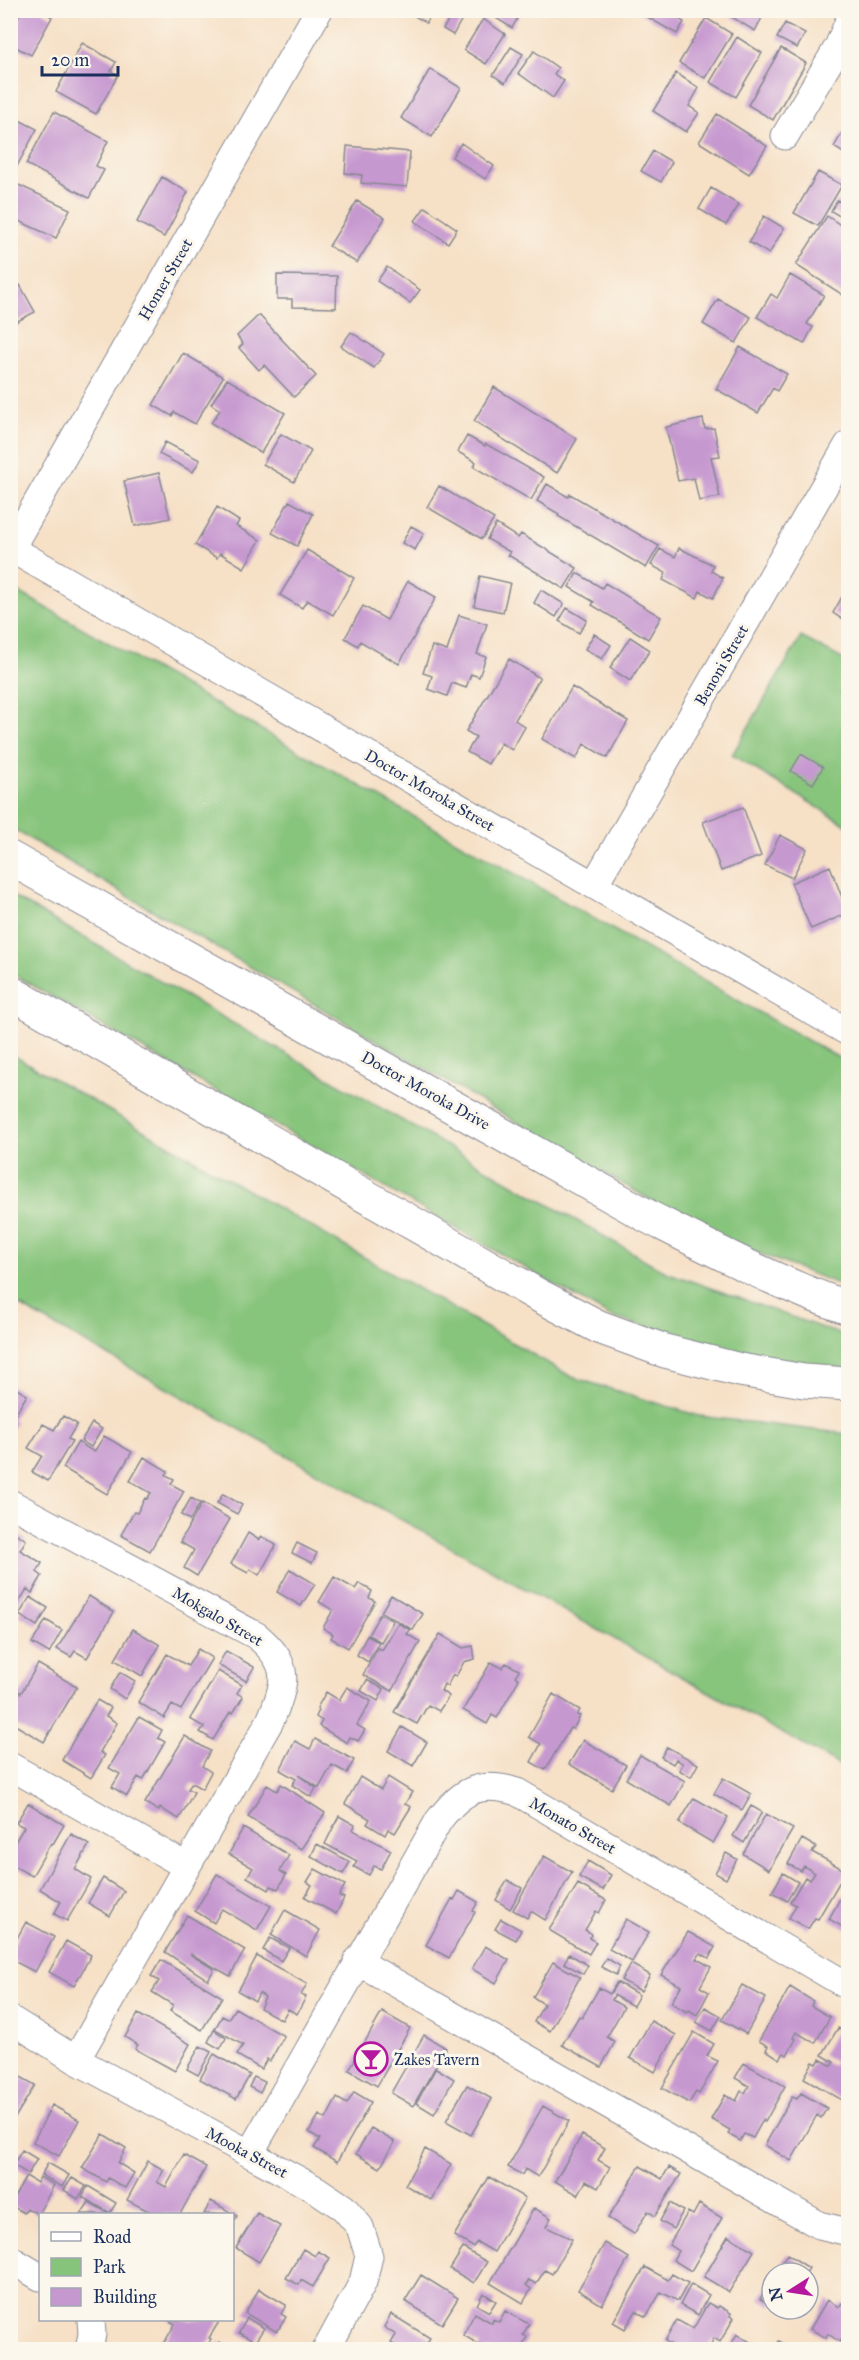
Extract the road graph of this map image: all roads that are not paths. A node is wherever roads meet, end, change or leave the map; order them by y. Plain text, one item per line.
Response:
1 (319, 10) edge
2 (849, 23) edge
3 (785, 136) dead end
4 (849, 445) edge
5 (11, 548) edge
6 (10, 858) edge
7 (594, 885) junction
8 (10, 992) edge
9 (849, 1032) edge
10 (849, 1308) edge
11 (849, 1384) edge
12 (10, 1503) edge
13 (10, 1766) edge
14 (186, 1866) junction
15 (357, 1961) junction
16 (849, 1986) edge
17 (10, 2019) edge
18 (76, 2060) junction
19 (250, 2153) junction
20 (849, 2232) edge
21 (10, 2259) edge
22 (39, 2276) edge
23 (91, 2321) edge
24 (89, 2349) edge
25 (326, 2349) edge

1 - 5 street, Homer Street
2 - 3 street
4 - 7 street, Benoni Street
5 - 7 street, Doctor Moroka Street
6 - 10 street, Doctor Moroka Drive
7 - 9 street, Doctor Moroka Street
8 - 11 street
12 - 14 street, Mokgalo Street
13 - 14 street
14 - 18 street, Mokgalo Street
15 - 16 street, Monato Street
15 - 19 street, Monato Street
15 - 20 street
17 - 18 street, Mooka Street
18 - 19 street, Mooka Street
19 - 25 street, Mooka Street
21 - 22 street
23 - 24 street

